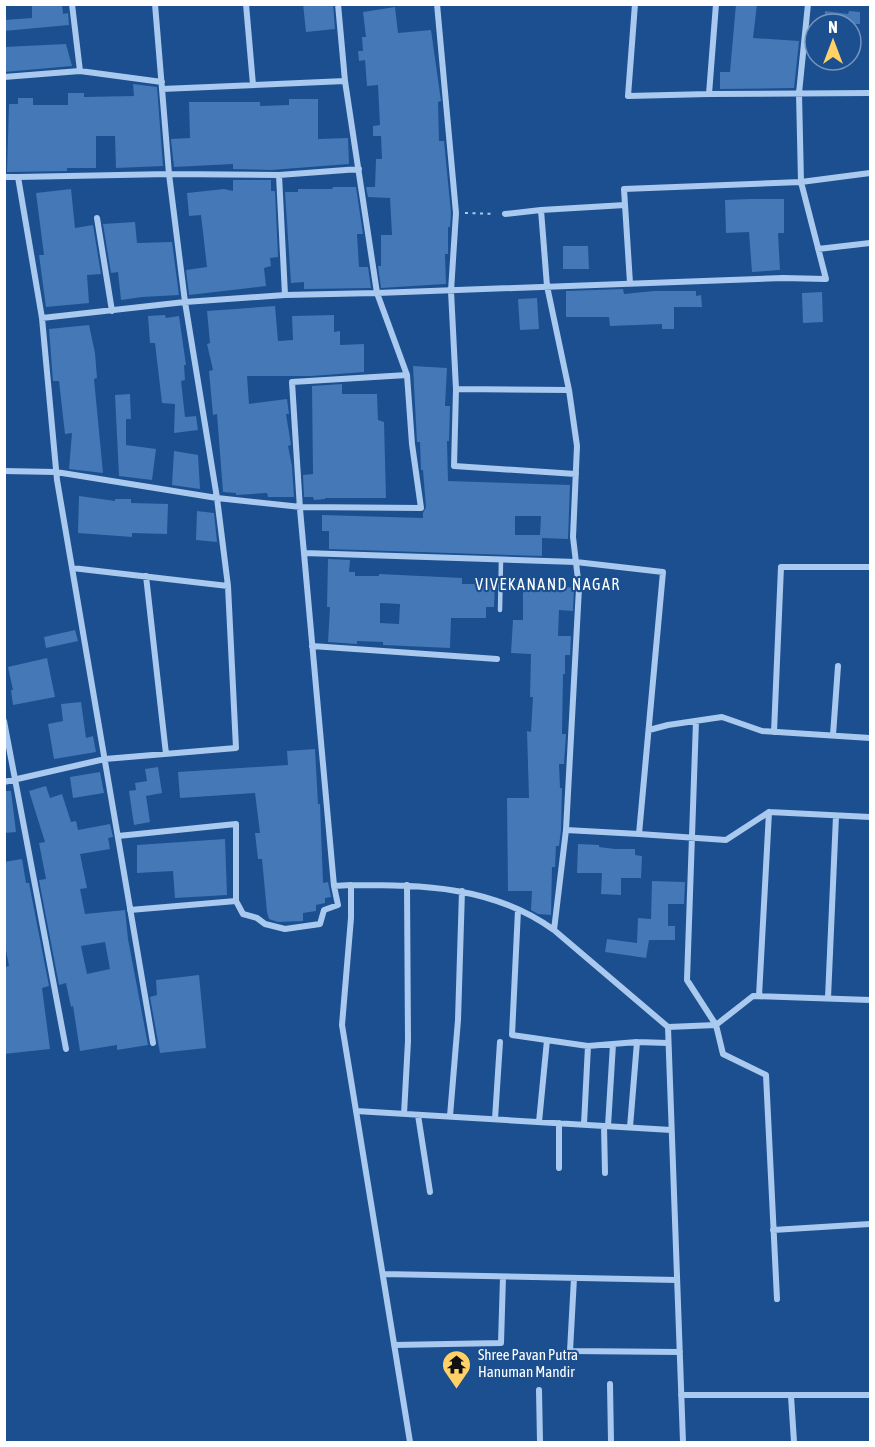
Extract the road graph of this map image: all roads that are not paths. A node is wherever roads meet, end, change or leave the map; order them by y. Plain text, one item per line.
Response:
1 (72, 4) edge
2 (156, 4) edge
3 (246, 4) edge
4 (338, 4) edge
5 (437, 4) edge
6 (635, 4) edge
7 (716, 4) edge
8 (808, 4) edge
9 (80, 71) junction
10 (4, 77) edge
11 (345, 81) junction
12 (162, 85) junction
13 (253, 85) junction
14 (799, 93) junction
15 (870, 93) edge
16 (709, 94) junction
17 (359, 169) junction
18 (870, 173) edge
19 (169, 174) junction
20 (279, 175) junction
21 (4, 177) edge
22 (18, 177) junction
23 (801, 182) junction
24 (625, 205) junction
25 (541, 210) junction
26 (505, 214) road end
27 (97, 218) dead end
28 (870, 243) edge
29 (818, 249) junction
30 (630, 283) junction
31 (547, 286) junction
32 (450, 291) junction
33 (377, 293) junction
34 (285, 295) junction
35 (185, 302) junction
36 (112, 311) junction
37 (42, 318) junction
38 (407, 375) junction
39 (456, 389) junction
40 (569, 390) junction
41 (4, 471) edge
42 (56, 472) junction
43 (576, 474) junction
44 (218, 498) junction
45 (301, 507) junction
46 (304, 553) junction
47 (501, 561) junction
48 (576, 562) junction
49 (870, 567) edge
50 (72, 568) junction
51 (146, 576) junction
52 (228, 586) junction
53 (500, 610) dead end
54 (312, 646) junction
55 (497, 659) dead end
56 (838, 666) dead end
57 (4, 721) edge
58 (696, 721) junction
59 (649, 730) junction
60 (774, 732) junction
61 (833, 735) junction
62 (870, 738) edge
63 (166, 754) junction
64 (105, 759) junction
65 (14, 779) junction
66 (4, 782) edge
67 (769, 812) junction
68 (837, 816) junction
69 (870, 817) edge
70 (566, 830) junction
71 (639, 834) junction
72 (118, 836) junction
73 (691, 837) junction
74 (351, 885) junction
75 (407, 885) junction
76 (334, 886) junction
77 (462, 891) junction
78 (236, 901) junction
79 (130, 910) junction
80 (518, 910) junction
81 (554, 930) junction
82 (756, 996) junction
83 (828, 998) junction
84 (870, 1000) edge
85 (716, 1025) junction
86 (668, 1027) junction
87 (547, 1040) junction
88 (500, 1042) dead end
89 (637, 1042) junction
90 (153, 1043) dead end
91 (668, 1043) junction
92 (613, 1044) junction
93 (588, 1047) junction
94 (66, 1049) dead end
95 (356, 1111) junction
96 (404, 1114) junction
97 (418, 1114) junction
98 (450, 1116) junction
99 (495, 1119) junction
100 (539, 1122) junction
101 (559, 1123) junction
102 (584, 1124) junction
103 (606, 1126) junction
104 (630, 1127) junction
105 (672, 1130) junction
106 (558, 1168) dead end
107 (605, 1173) dead end
108 (430, 1192) dead end
109 (870, 1224) edge
110 (773, 1230) junction
111 (383, 1274) junction
112 (502, 1277) junction
113 (574, 1278) junction
114 (677, 1280) junction
115 (777, 1299) dead end
116 (394, 1345) junction
117 (680, 1352) junction
118 (610, 1384) dead end
119 (539, 1390) dead end
120 (681, 1395) junction
121 (870, 1395) edge
122 (791, 1396) junction
123 (410, 1443) edge
124 (540, 1443) edge
125 (611, 1443) edge
126 (683, 1443) edge
127 (794, 1443) edge

1 - 9 street
2 - 12 street
3 - 13 street
4 - 11 street
5 - 32 street
6 - 16 street
7 - 16 street
8 - 14 street
9 - 10 street
9 - 12 street
11 - 13 street
11 - 17 street
12 - 13 street
12 - 19 street
14 - 15 street
14 - 16 street
14 - 23 street
17 - 20 street
17 - 33 street
18 - 23 street
19 - 20 street
19 - 22 street
19 - 35 street
20 - 34 street
21 - 22 street
22 - 37 street
23 - 24 street
23 - 29 street
24 - 25 street
24 - 30 street
25 - 26 street
25 - 31 street
27 - 36 street
28 - 29 street
29 - 30 street
30 - 31 street
31 - 32 street
31 - 40 street
32 - 33 street
32 - 39 street
33 - 34 street
33 - 38 street
34 - 35 street
35 - 36 street
35 - 44 street
36 - 37 street
37 - 42 street
38 - 45 street
38 - 45 street
39 - 40 street
39 - 43 street
40 - 43 street
41 - 42 street
42 - 44 street
42 - 50 street
43 - 48 street
44 - 45 street
44 - 52 street
45 - 46 street
46 - 47 street
46 - 54 street
47 - 48 street
47 - 53 lane
48 - 59 street
48 - 70 street
49 - 60 street
50 - 51 street
50 - 64 street
51 - 52 street
51 - 63 street
52 - 63 street
54 - 55 street
54 - 76 street
56 - 61 street
57 - 65 street
58 - 59 street
58 - 60 street
58 - 73 street
59 - 71 street
60 - 61 street
61 - 62 street
63 - 64 street
64 - 65 street
64 - 72 street
65 - 66 street
65 - 94 street
67 - 68 street
67 - 73 street
67 - 82 street
68 - 69 street
68 - 83 street
70 - 71 street
70 - 81 street
71 - 73 street
72 - 78 street
72 - 79 street
73 - 85 street
74 - 75 street
74 - 76 street
74 - 95 street
75 - 77 street
75 - 96 street
76 - 78 street
77 - 80 street
77 - 98 street
78 - 79 street
79 - 90 street
80 - 81 street
80 - 87 street
81 - 86 street
82 - 83 street
82 - 85 street
83 - 84 street
85 - 86 street
85 - 110 street
86 - 91 street
87 - 93 street
87 - 100 street
88 - 99 street
89 - 91 street
89 - 92 street
89 - 104 street
91 - 105 street
92 - 93 street
92 - 103 street
93 - 102 street
95 - 96 street
95 - 111 street
96 - 97 street
97 - 98 street
97 - 108 street
98 - 99 street
99 - 100 street
100 - 101 street
101 - 102 street
101 - 106 street
102 - 103 street
103 - 104 street
103 - 107 street
104 - 105 street
105 - 114 street
109 - 110 street
110 - 115 street
111 - 112 street
111 - 116 street
112 - 113 street
112 - 116 street
113 - 114 street
113 - 117 street
114 - 117 street
116 - 123 street
117 - 120 street
118 - 125 street
119 - 124 street
120 - 122 street
120 - 126 street
121 - 122 street
122 - 127 street

